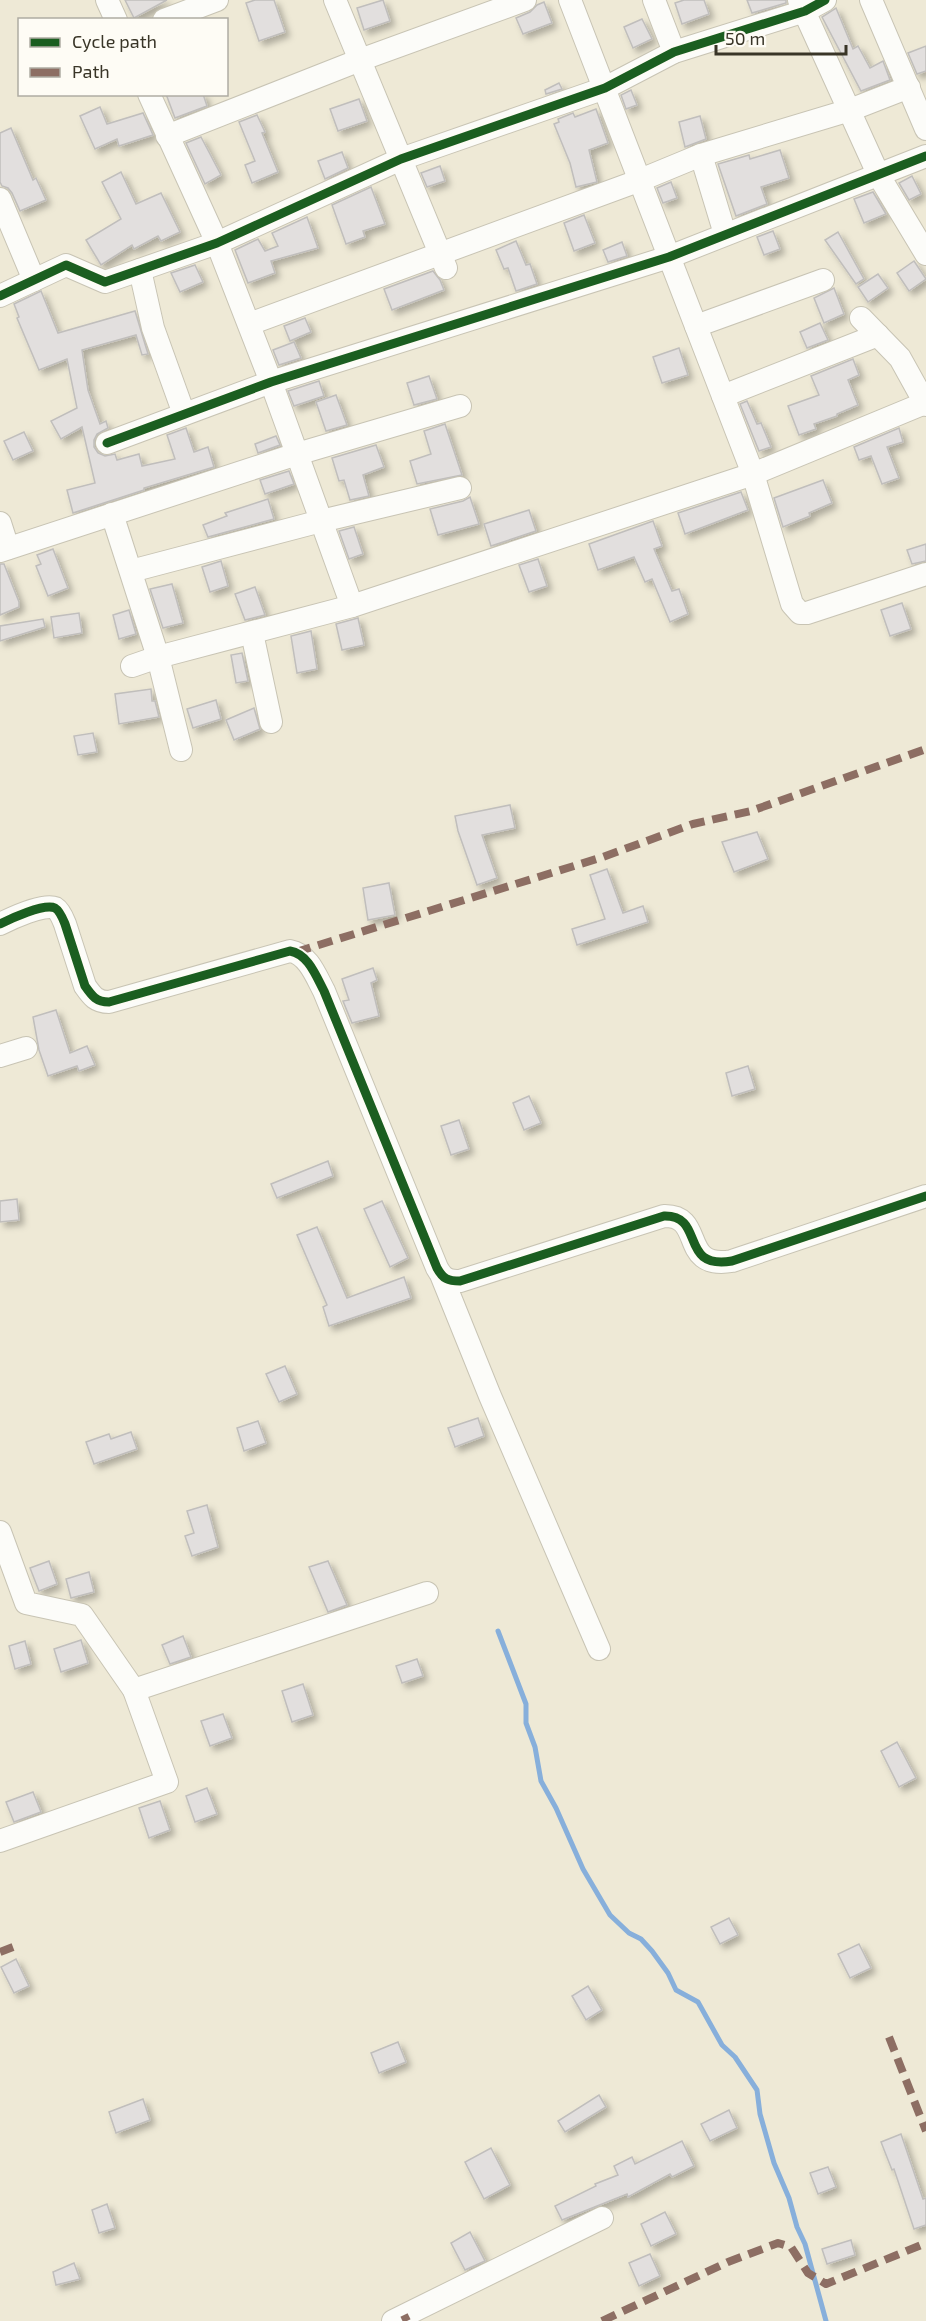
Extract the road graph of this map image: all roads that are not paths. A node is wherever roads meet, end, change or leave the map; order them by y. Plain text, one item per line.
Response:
1 (107, 0) edge
2 (217, 0) edge
3 (335, 0) edge
4 (525, 0) edge
5 (570, 0) edge
6 (654, 0) edge
7 (825, 0) edge
8 (871, 0) edge
9 (802, 5) edge
10 (115, 18) edge
11 (169, 18) edge
12 (674, 52) junction
13 (360, 60) junction
14 (909, 87) junction
15 (605, 88) junction
16 (150, 96) edge
17 (850, 110) junction
18 (926, 129) edge
19 (167, 136) junction
20 (701, 155) junction
21 (926, 156) edge
22 (401, 159) junction
23 (879, 176) junction
24 (638, 181) junction
25 (0, 199) edge
26 (725, 234) junction
27 (217, 243) junction
28 (926, 254) edge
29 (669, 257) junction
30 (442, 261) junction
31 (140, 270) junction
32 (34, 280) junction
33 (824, 280) dead end
34 (0, 296) edge
35 (861, 318) dead end
36 (249, 324) junction
37 (696, 326) junction
38 (878, 335) junction
39 (271, 382) junction
40 (723, 396) junction
41 (926, 404) edge
42 (460, 406) dead end
43 (184, 414) junction
44 (107, 443) dead end
45 (297, 454) junction
46 (753, 474) junction
47 (460, 488) dead end
48 (112, 514) junction
49 (321, 521) junction
50 (0, 524) edge
51 (4, 550) edge
52 (131, 571) junction
53 (926, 574) edge
54 (352, 606) junction
55 (252, 633) junction
56 (158, 657) junction
57 (132, 666) dead end
58 (271, 722) dead end
59 (181, 750) dead end
60 (0, 924) edge
61 (26, 1048) dead end
62 (0, 1056) edge
63 (926, 1196) edge
64 (442, 1277) junction
65 (0, 1532) edge
66 (427, 1593) dead end
67 (599, 1649) dead end
68 (134, 1690) junction
69 (0, 1841) edge
70 (602, 2218) dead end
71 (393, 2321) edge

1 - 10 street
2 - 11 street
3 - 13 street
4 - 13 street
5 - 15 street
6 - 12 street
7 - 9 street
8 - 14 street
9 - 12 street
9 - 17 street
12 - 15 street
13 - 19 street
13 - 22 street
14 - 17 street
14 - 18 street
15 - 22 street
15 - 24 street
16 - 19 street
17 - 20 street
17 - 23 street
19 - 27 street
20 - 24 street
20 - 26 street
21 - 23 street
22 - 27 street
22 - 30 street
23 - 26 street
23 - 28 street
24 - 29 street
24 - 30 street
25 - 32 street
26 - 29 street
27 - 31 street
27 - 36 street
29 - 37 street
29 - 39 street
30 - 36 street
31 - 32 street
31 - 43 street
32 - 34 street
33 - 37 street
35 - 38 street
36 - 39 street
37 - 40 street
38 - 40 street
38 - 41 street
39 - 43 street
39 - 45 street
40 - 46 street
41 - 46 street
42 - 45 street
43 - 44 street
45 - 48 street
45 - 49 street
46 - 53 street
46 - 54 street
47 - 49 street
48 - 51 street
48 - 52 street
49 - 52 street
49 - 54 street
50 - 51 street
52 - 56 street
54 - 55 street
55 - 56 street
55 - 58 street
56 - 57 street
56 - 59 street
60 - 64 street
61 - 62 street
63 - 64 street
64 - 67 street
65 - 68 street
66 - 68 street
68 - 69 street
70 - 71 street

